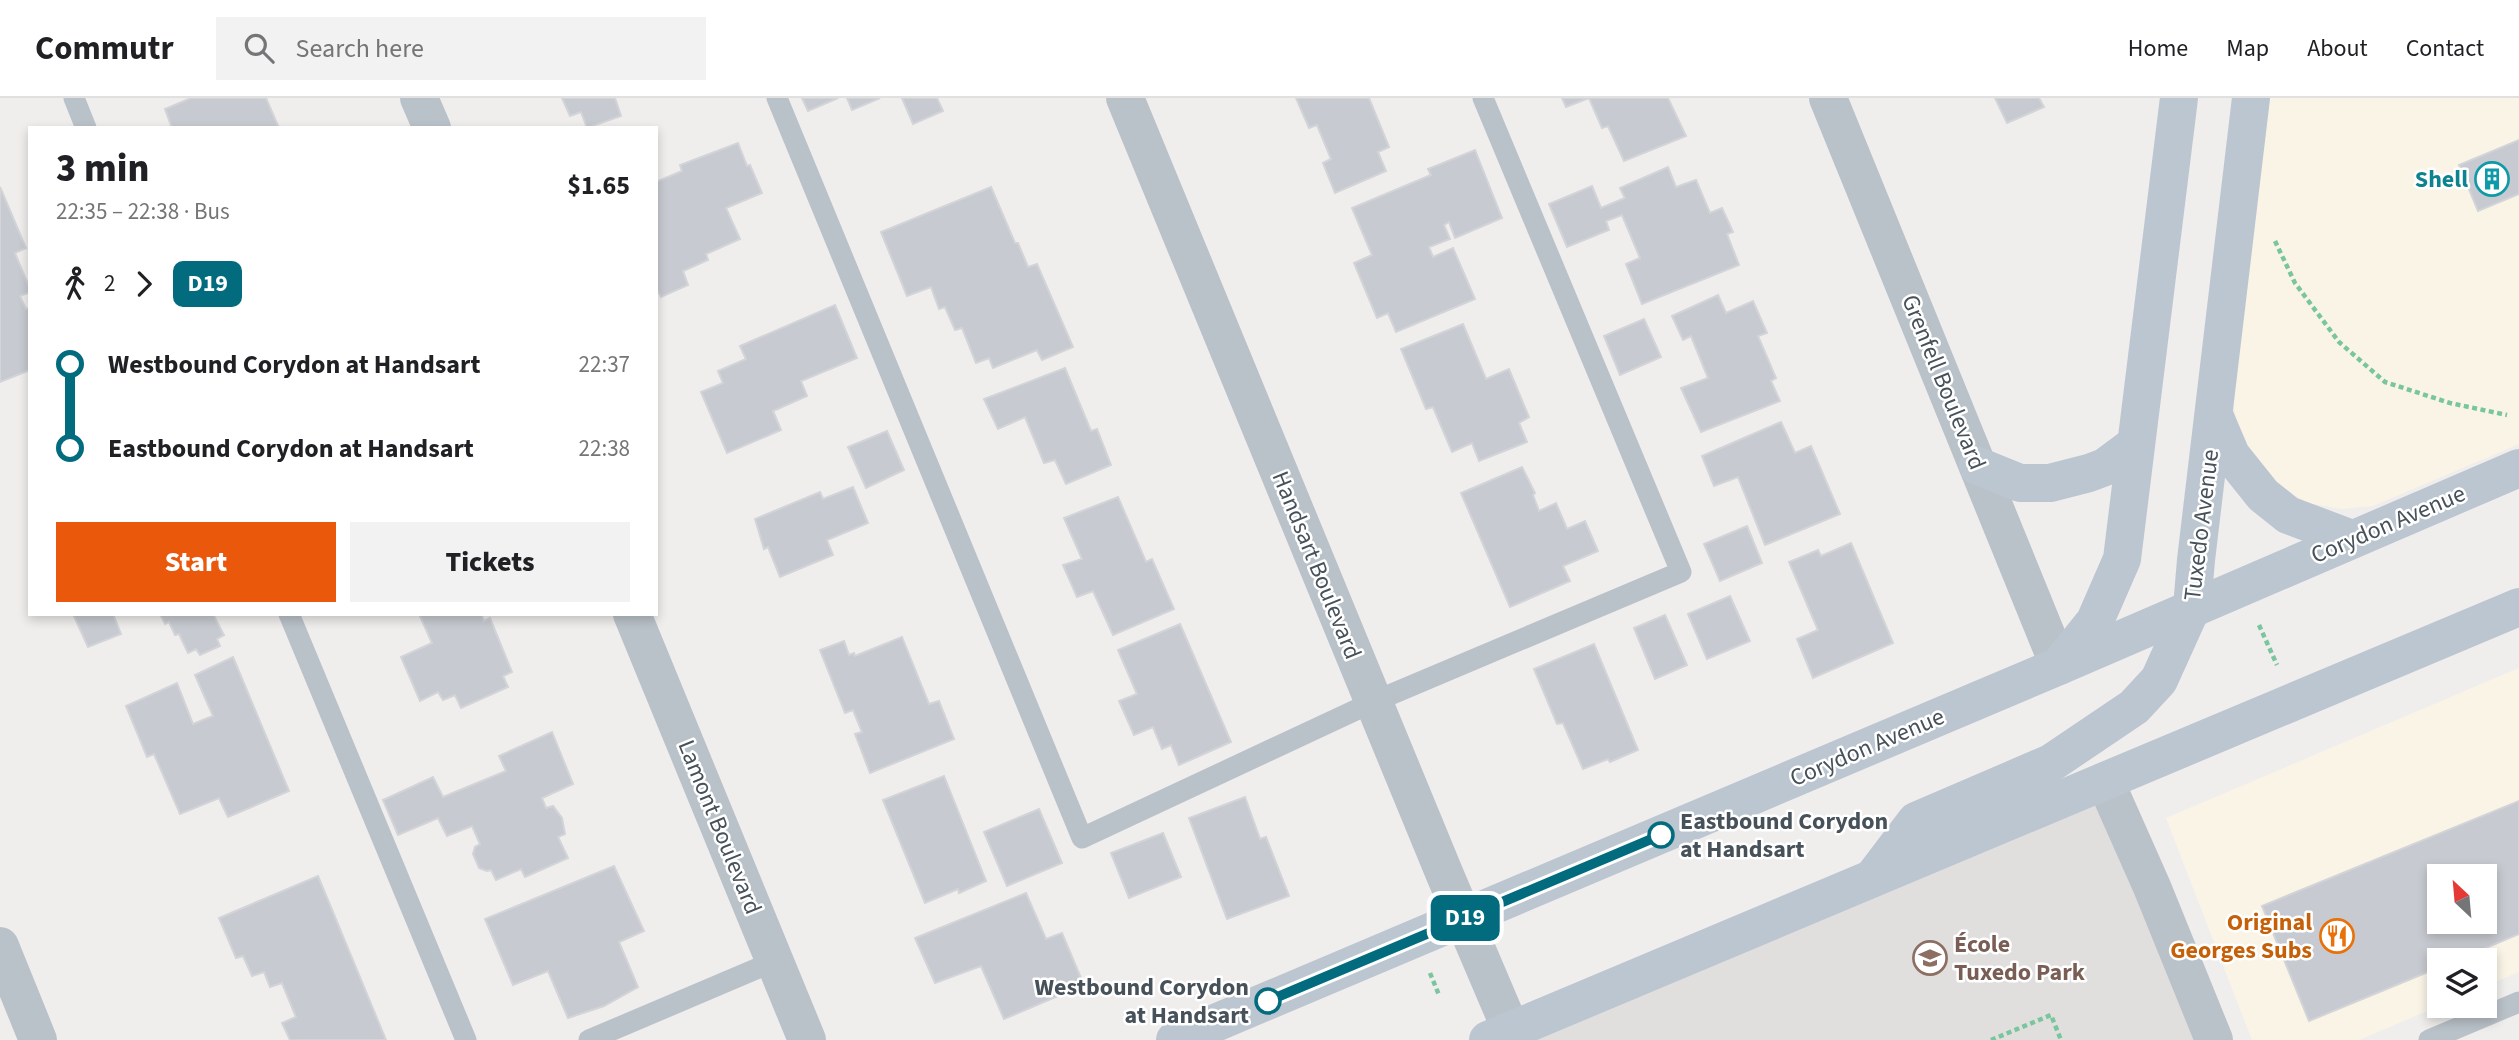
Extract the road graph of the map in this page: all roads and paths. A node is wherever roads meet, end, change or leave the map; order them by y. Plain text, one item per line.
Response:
1 (74, 98) edge
2 (419, 98) edge
3 (777, 98) edge
4 (1125, 98) edge
5 (1483, 98) edge
6 (1828, 98) edge
7 (2179, 98) edge
8 (2251, 98) edge
9 (85, 126) edge
10 (431, 126) edge
11 (2269, 230) dead end
12 (2214, 415) junction
13 (2507, 415) dead end
14 (2136, 444) junction
15 (1978, 466) junction
16 (2519, 468) edge
17 (2352, 539) junction
18 (2192, 607) junction
19 (2519, 607) edge
20 (290, 616) edge
21 (633, 616) edge
22 (2255, 616) dead end
23 (2059, 666) junction
24 (2280, 673) dead end
25 (1373, 702) junction
26 (2105, 781) junction
27 (1875, 875) junction
28 (1463, 919) junction
29 (0, 946) edge
30 (775, 961) junction
31 (2519, 1002) edge
32 (1500, 1035) edge
33 (38, 1040) edge
34 (466, 1040) edge
35 (589, 1040) edge
36 (807, 1040) edge
37 (1175, 1040) edge
38 (1991, 1040) edge
39 (2061, 1040) edge
40 (2214, 1040) edge
41 (2429, 1040) edge

1 - 9 lane
2 - 10 street
3 - 25 lane
4 - 25 street, Handsart Boulevard
5 - 25 lane
6 - 15 street, Grenfell Boulevard
7 - 14 main road
8 - 12 main road, Tuxedo Avenue
11 - 13 path
12 - 17 main road
12 - 18 main road, Tuxedo Avenue
14 - 15 main road
14 - 23 main road
15 - 23 street, Grenfell Boulevard
16 - 17 main road, Corydon Avenue
17 - 18 main road, Corydon Avenue
18 - 23 main road, Corydon Avenue
18 - 27 main road, Tuxedo Avenue
19 - 26 main road
20 - 34 lane
21 - 30 street, Lamont Boulevard
22 - 24 path
23 - 28 main road, Corydon Avenue
25 - 28 street, Handsart Boulevard
26 - 27 main road
26 - 40 street
27 - 32 main road
28 - 32 street, Handsart Boulevard
28 - 37 main road, Corydon Avenue
29 - 33 street
30 - 35 lane
30 - 36 street, Lamont Boulevard
31 - 41 lane
38 - 39 path

